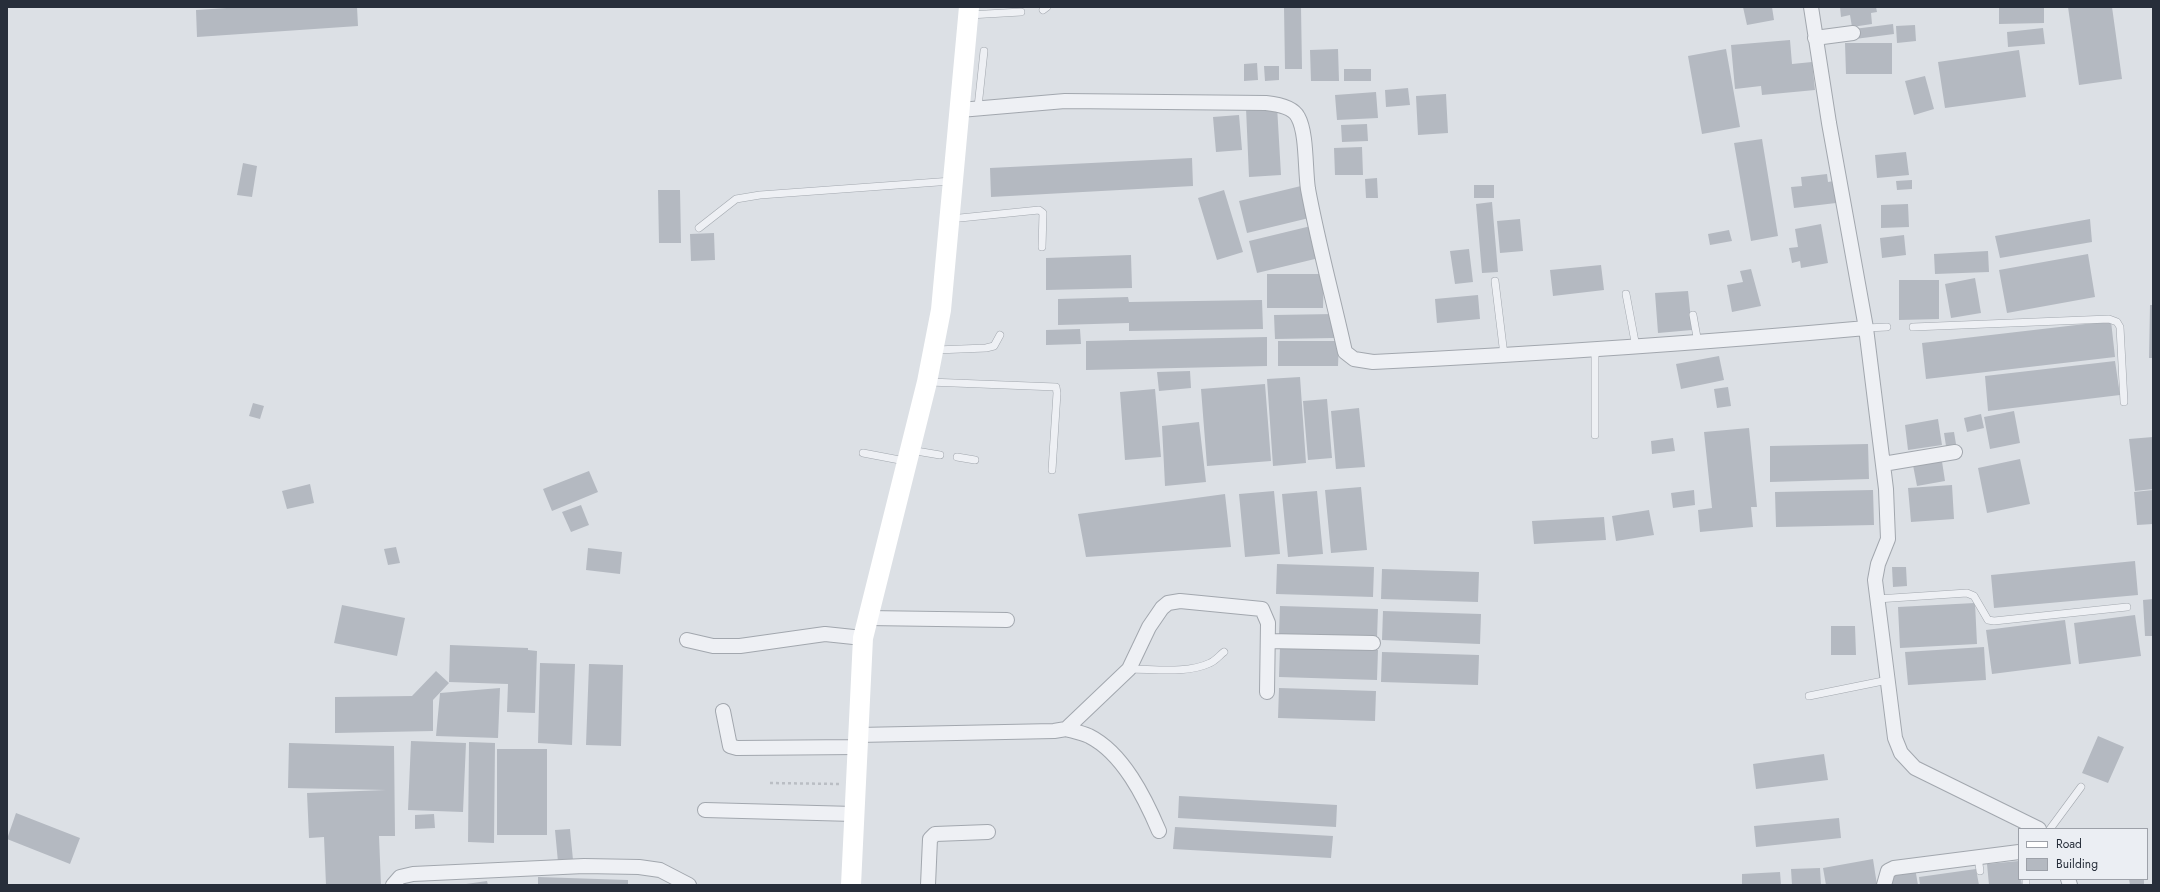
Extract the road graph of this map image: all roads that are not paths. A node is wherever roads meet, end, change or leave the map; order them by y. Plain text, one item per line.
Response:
1 (1811, 7) edge
2 (969, 11) edge
3 (1021, 12) dead end
4 (1853, 33) dead end
5 (1815, 38) junction
6 (984, 51) dead end
7 (969, 108) junction
8 (953, 181) junction
9 (950, 219) junction
10 (699, 228) dead end
11 (1042, 247) dead end
12 (1495, 281) dead end
13 (1626, 294) dead end
14 (1693, 316) dead end
15 (1887, 327) dead end
16 (1913, 327) dead end
17 (1866, 328) junction
18 (1000, 335) dead end
19 (1698, 343) junction
20 (1636, 347) junction
21 (933, 350) junction
22 (1595, 350) junction
23 (1504, 355) junction
24 (927, 382) junction
25 (2124, 402) dead end
26 (1595, 435) dead end
27 (1955, 452) dead end
28 (863, 453) dead end
29 (940, 455) dead end
30 (909, 456) junction
31 (957, 457) dead end
32 (975, 460) dead end
33 (1882, 464) junction
34 (1052, 470) dead end
35 (1877, 599) junction
36 (2127, 607) dead end
37 (868, 618) junction
38 (1007, 620) dead end
39 (863, 638) junction
40 (687, 640) dead end
41 (1268, 641) junction
42 (1373, 643) dead end
43 (1224, 652) dead end
44 (1129, 669) junction
45 (1888, 680) junction
46 (1267, 692) dead end
47 (1809, 696) dead end
48 (723, 711) dead end
49 (1066, 729) junction
50 (858, 741) junction
51 (2081, 787) dead end
52 (705, 810) dead end
53 (854, 814) junction
54 (2037, 828) edge
55 (2051, 828) edge
56 (1159, 831) dead end
57 (988, 832) dead end
58 (2018, 852) edge
59 (1978, 857) junction
60 (1980, 872) dead end
61 (393, 885) edge
62 (689, 885) edge
63 (851, 885) edge
64 (928, 885) edge
65 (1884, 885) edge

1 - 5 street
2 - 3 lane
2 - 7 street
4 - 5 street
5 - 17 street
6 - 7 lane
7 - 8 street
7 - 23 street
8 - 9 street
8 - 10 lane
9 - 11 lane
9 - 21 street
12 - 23 lane
13 - 20 lane
14 - 19 lane
15 - 17 lane
16 - 25 lane
17 - 19 street
17 - 33 street
18 - 21 lane
19 - 20 street
20 - 22 street
21 - 24 street
22 - 23 street
22 - 26 lane
24 - 30 street
24 - 34 lane
27 - 33 street
28 - 30 lane
29 - 30 lane
30 - 37 street
31 - 32 lane
33 - 35 street
35 - 36 lane
35 - 45 street
37 - 38 street
37 - 39 street
39 - 40 street
39 - 50 street
41 - 42 street
41 - 44 street
41 - 46 street
43 - 44 lane
44 - 49 street
45 - 47 lane
45 - 54 street
48 - 50 street
49 - 50 street
49 - 56 street
50 - 53 street
51 - 55 lane
52 - 53 street
53 - 63 street
57 - 64 street
58 - 59 street
59 - 60 lane
59 - 65 street
61 - 62 street

